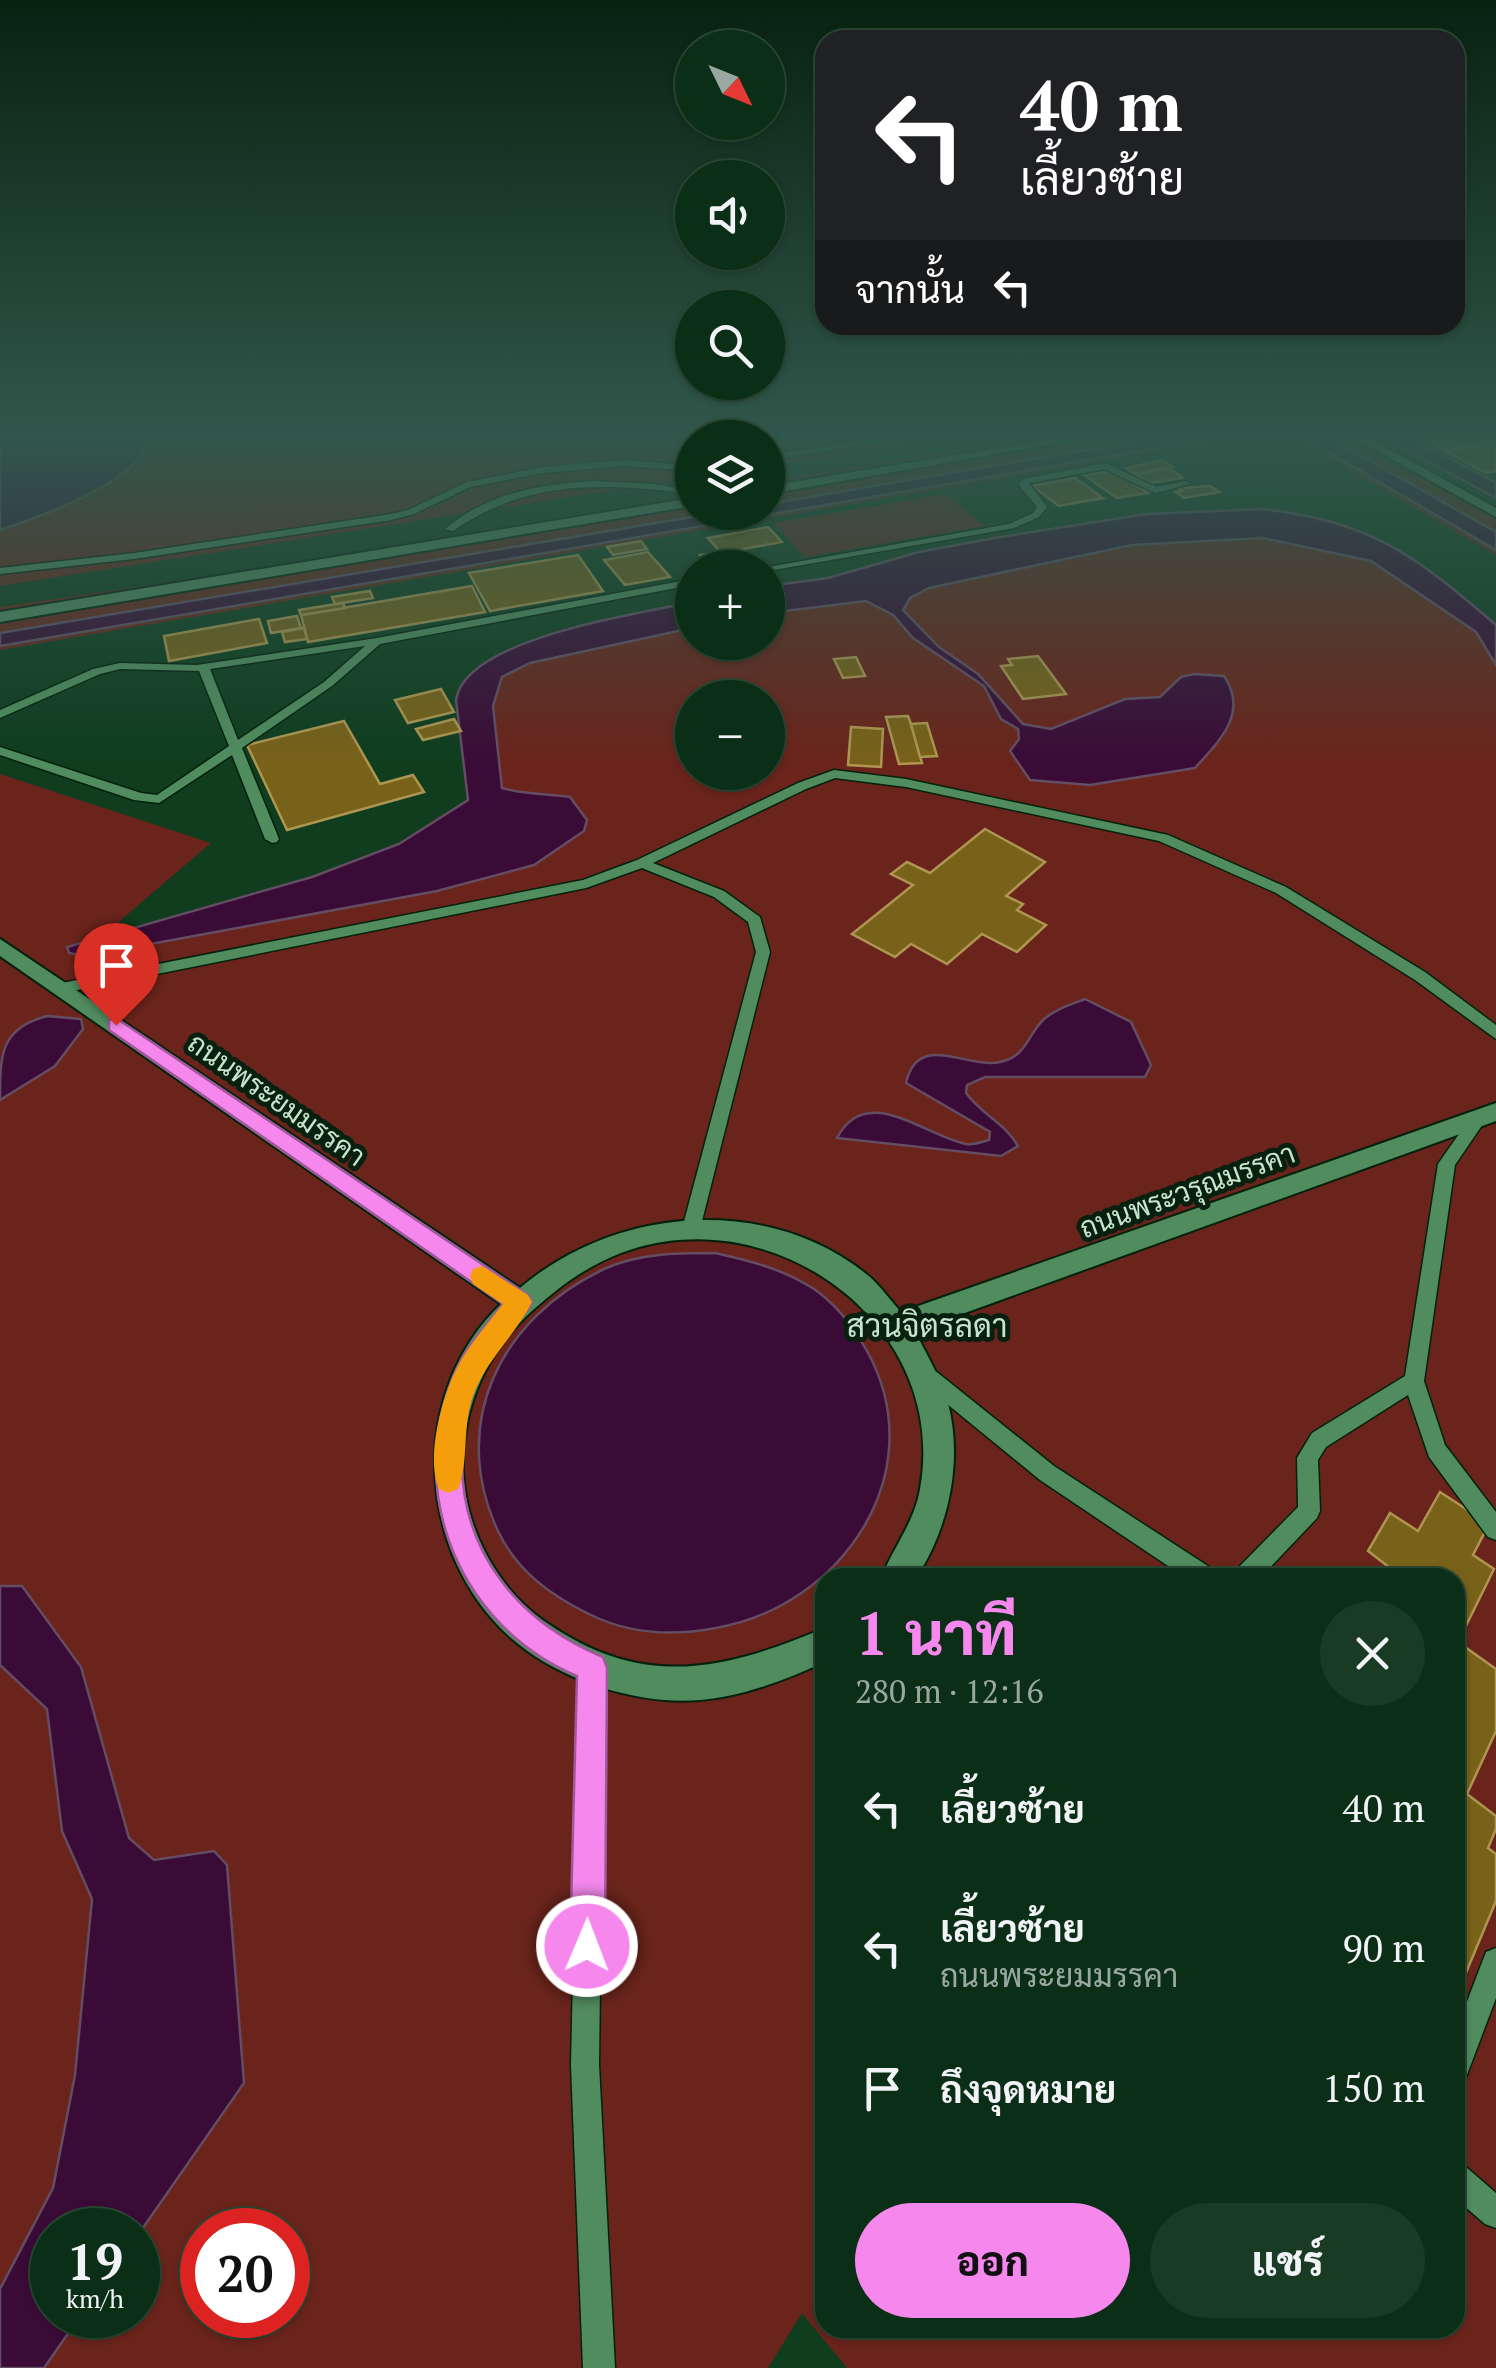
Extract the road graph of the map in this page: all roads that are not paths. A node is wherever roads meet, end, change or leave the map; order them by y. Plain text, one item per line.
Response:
1 (230, 542) edge
2 (368, 542) edge
3 (424, 542) edge
4 (922, 542) edge
5 (785, 565) edge
6 (0, 570) edge
7 (675, 585) edge
8 (0, 602) edge
9 (0, 617) edge
10 (377, 640) junction
11 (202, 668) junction
12 (0, 714) edge
13 (235, 749) junction
14 (0, 751) edge
15 (272, 839) dead end
16 (642, 863) junction
17 (0, 946) edge
18 (62, 988) junction
19 (1496, 1033) edge
20 (1487, 1115) edge
21 (691, 1229) junction
22 (519, 1302) junction
23 (898, 1325) junction
24 (925, 1374) junction
25 (1414, 1381) junction
26 (1496, 1529) edge
27 (902, 1568) edge
28 (1191, 1568) edge
29 (1254, 1568) edge
30 (815, 1651) edge
31 (592, 1668) junction
32 (1496, 1962) edge
33 (1465, 2044) edge
34 (1465, 2186) edge
35 (1496, 2212) edge
36 (599, 2368) edge

1 - 6 lane
2 - 8 main road
3 - 9 main road
4 - 5 lane
7 - 10 lane
10 - 11 lane
10 - 13 lane
11 - 12 lane
11 - 13 lane
13 - 14 lane
13 - 15 lane
16 - 18 lane
16 - 19 lane
16 - 21 lane
17 - 18 main road, ถนนพระยมมรรคา
18 - 22 main road, ถนนพระยมมรรคา
20 - 23 main road, ถนนพระวรุณมรรคา
20 - 25 lane
21 - 22 main road
21 - 23 main road
22 - 31 main road
23 - 24 main road
24 - 27 main road
24 - 28 lane
25 - 26 lane
25 - 29 lane
30 - 31 main road
31 - 36 lane
32 - 33 lane
34 - 35 lane

